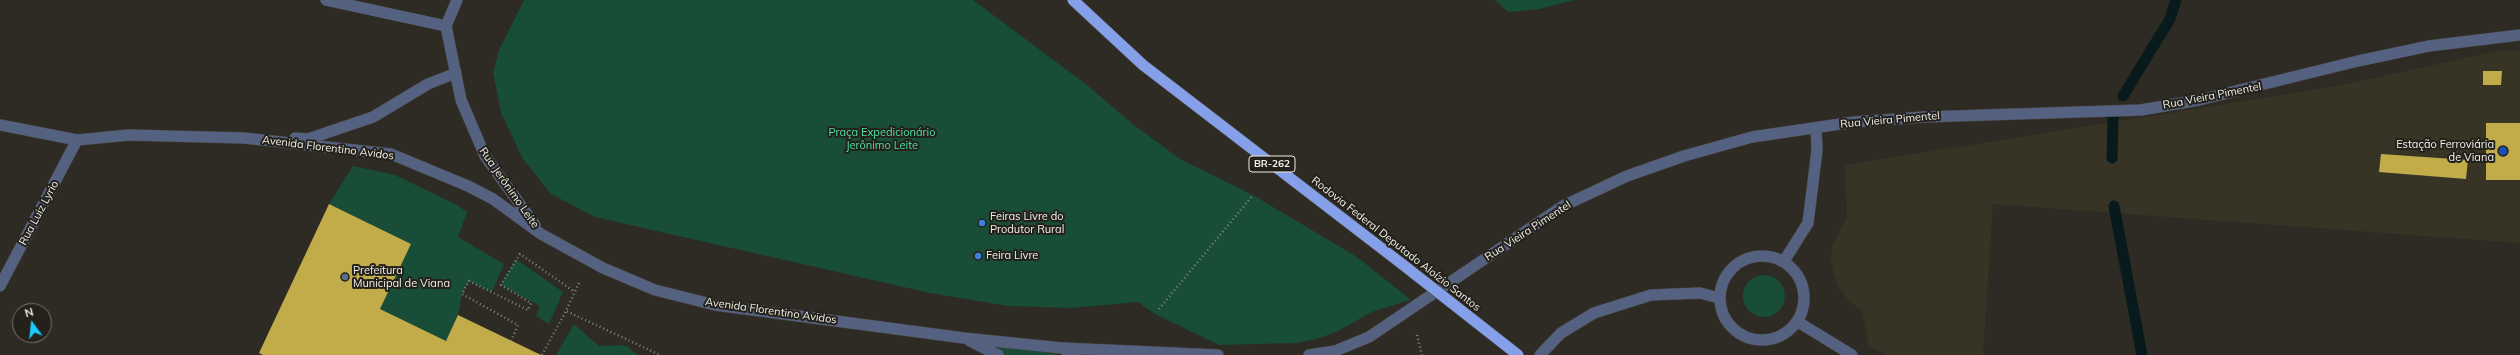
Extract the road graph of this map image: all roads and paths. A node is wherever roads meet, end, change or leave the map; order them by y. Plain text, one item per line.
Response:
1 (326, 0) edge
2 (457, 0) edge
3 (1073, 0) edge
4 (446, 26) junction
5 (2520, 35) edge
6 (456, 73) junction
7 (0, 125) edge
8 (1816, 128) junction
9 (244, 138) junction
10 (77, 140) junction
11 (1253, 195) dead end
12 (541, 234) junction
13 (590, 260) junction
14 (1784, 261) junction
15 (0, 286) edge
16 (575, 292) junction
17 (1719, 298) junction
18 (1159, 309) dead end
19 (566, 311) junction
20 (1798, 322) junction
21 (964, 338) junction
22 (511, 341) dead end
23 (1062, 348) junction
24 (1159, 354) edge
25 (542, 355) edge
26 (660, 355) edge
27 (998, 355) edge
28 (1074, 355) edge
29 (1218, 355) edge
30 (1309, 355) edge
31 (1518, 355) edge
32 (1540, 355) edge
33 (1852, 355) edge

1 - 4 street
2 - 4 street
3 - 31 highway, Rodovia Federal Deputado Aloízio Santos / BR-262, bridge
4 - 6 street, Rua Jerônimo Leite
5 - 8 street, Rua Vieira Pimentel
6 - 9 street
6 - 12 street, Rua Jerônimo Leite
7 - 10 street, Avenida Florentino Avidos
8 - 14 street
8 - 30 street, Rua Vieira Pimentel
9 - 10 street, Avenida Florentino Avidos
9 - 12 street, Avenida Florentino Avidos
10 - 15 street, Rua Luiz Lyrio
11 - 18 path
12 - 13 street, Avenida Florentino Avidos
13 - 16 path
13 - 21 street, Avenida Florentino Avidos
14 - 17 street
14 - 20 street
16 - 19 path
16 - 22 path
17 - 20 street
17 - 32 street
19 - 25 path
19 - 26 path
20 - 33 street
21 - 23 street, Avenida Florentino Avidos
21 - 27 street
23 - 24 street, Avenida Florentino Avidos
23 - 28 street
24 - 29 street, Avenida Florentino Avidos

